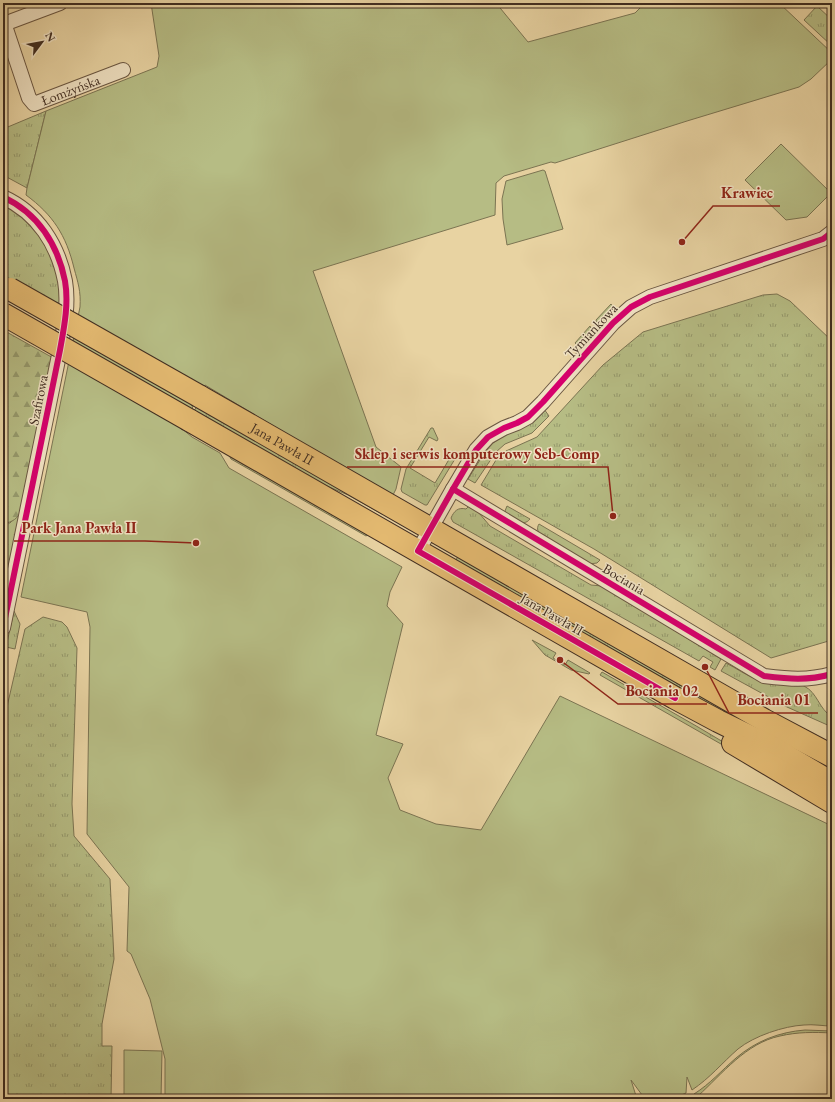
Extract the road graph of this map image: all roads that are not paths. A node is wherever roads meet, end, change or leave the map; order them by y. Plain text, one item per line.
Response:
1 (60, 3) edge
2 (4, 22) edge
3 (123, 70) dead end
4 (3, 198) edge
5 (832, 232) edge
6 (6, 287) edge
7 (3, 314) edge
8 (453, 489) junction
9 (430, 529) junction
10 (418, 550) junction
11 (7, 591) edge
12 (3, 628) edge
13 (832, 674) edge
14 (675, 698) junction
15 (764, 720) junction
16 (832, 740) edge
17 (832, 756) edge
18 (832, 783) edge
19 (832, 802) edge

1 - 2 street
2 - 3 street, Łomżyńska
4 - 11 street, Szafirowa
5 - 8 street, Tymiankowa
6 - 9 main road, Jana Pawła II, bridge
7 - 10 main road, Jana Pawła II, bridge
8 - 9 street
8 - 13 street, Bociania
9 - 10 street
9 - 15 main road, Jana Pawła II
10 - 14 main road, Jana Pawła II
11 - 12 street, Szafirowa
14 - 18 main road, Jana Pawła II
14 - 19 main road
15 - 16 main road
15 - 17 main road, Jana Pawła II

